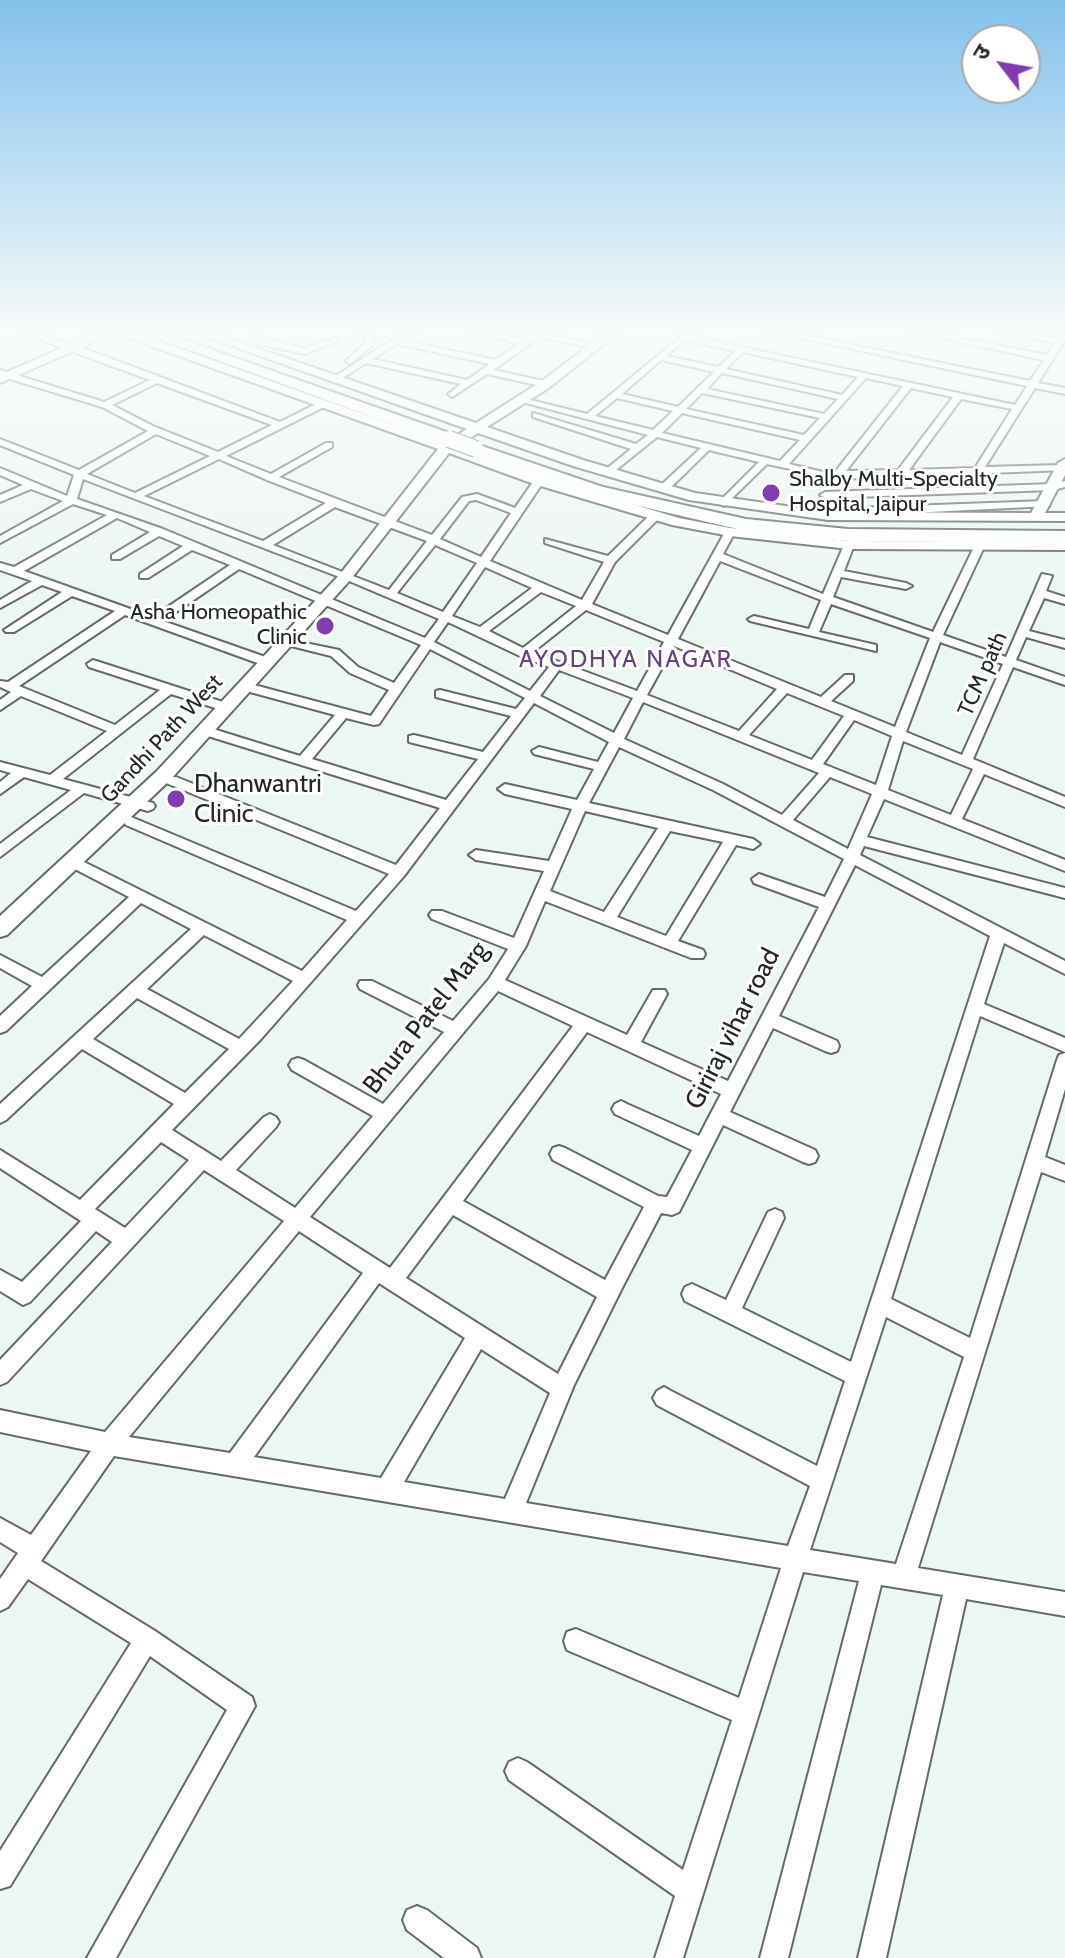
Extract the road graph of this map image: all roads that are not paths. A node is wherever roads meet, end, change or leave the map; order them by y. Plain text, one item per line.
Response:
1 (136, 420) edge
2 (267, 420) edge
3 (289, 420) edge
4 (388, 420) edge
5 (408, 420) edge
6 (412, 420) edge
7 (425, 420) edge
8 (494, 420) edge
9 (497, 420) edge
10 (553, 420) edge
11 (602, 420) edge
12 (670, 420) edge
13 (726, 420) edge
14 (823, 420) edge
15 (881, 420) edge
16 (940, 420) edge
17 (1010, 420) edge
18 (280, 425) junction
19 (156, 430) junction
20 (655, 434) junction
21 (807, 439) junction
22 (466, 440) junction
23 (0, 442) edge
24 (329, 445) dead end
25 (707, 447) junction
26 (638, 448) junction
27 (219, 455) junction
28 (765, 461) junction
29 (781, 466) junction
30 (1064, 466) edge
31 (978, 470) junction
32 (0, 471) edge
33 (608, 472) junction
34 (901, 473) junction
35 (79, 474) junction
36 (823, 475) junction
37 (837, 476) junction
38 (271, 478) junction
39 (539, 481) junction
40 (31, 485) junction
41 (1059, 485) edge
42 (663, 489) junction
43 (825, 495) junction
44 (135, 497) junction
45 (0, 499) edge
46 (71, 501) junction
47 (334, 503) junction
48 (724, 503) junction
49 (1045, 504) junction
50 (517, 512) junction
51 (116, 514) junction
52 (827, 514) junction
53 (654, 517) junction
54 (1065, 517) edge
55 (1035, 518) junction
56 (395, 524) junction
57 (1065, 527) edge
58 (159, 531) junction
59 (730, 532) junction
60 (1065, 537) edge
61 (0, 540) edge
62 (433, 540) junction
63 (549, 541) dead end
64 (192, 545) junction
65 (849, 545) junction
66 (263, 546) junction
67 (1065, 546) edge
68 (979, 547) junction
69 (718, 556) junction
70 (116, 557) dead end
71 (610, 560) junction
72 (484, 561) junction
73 (239, 564) junction
74 (0, 566) edge
75 (14, 572) junction
76 (838, 573) junction
77 (144, 576) dead end
78 (1046, 576) dead end
79 (350, 578) junction
80 (40, 581) junction
81 (906, 586) dead end
82 (540, 587) junction
83 (70, 592) junction
84 (391, 594) junction
85 (1038, 598) junction
86 (827, 599) junction
87 (1065, 601) edge
88 (328, 602) junction
89 (586, 604) junction
90 (0, 605) edge
91 (123, 611) junction
92 (446, 617) junction
93 (754, 619) dead end
94 (154, 622) junction
95 (10, 630) dead end
96 (481, 632) junction
97 (813, 633) junction
98 (1024, 633) junction
99 (937, 636) junction
100 (669, 639) junction
101 (295, 643) junction
102 (427, 643) junction
103 (1065, 644) edge
104 (872, 648) dead end
105 (524, 653) junction
106 (272, 663) junction
107 (1010, 663) junction
108 (93, 664) dead end
109 (556, 666) junction
110 (849, 678) dead end
111 (1065, 681) edge
112 (10, 687) edge
113 (786, 687) junction
114 (169, 689) junction
115 (254, 689) junction
116 (396, 689) junction
117 (440, 694) dead end
118 (533, 696) junction
119 (639, 696) junction
120 (823, 702) junction
121 (0, 706) edge
122 (225, 707) junction
123 (343, 713) junction
124 (519, 714) junction
125 (852, 714) junction
126 (117, 730) junction
127 (213, 733) junction
128 (899, 734) junction
129 (741, 736) junction
130 (414, 739) dead end
131 (616, 740) junction
132 (539, 751) dead end
133 (486, 757) junction
134 (303, 761) junction
135 (966, 761) junction
136 (0, 766) edge
137 (602, 767) junction
138 (981, 767) junction
139 (821, 769) junction
140 (21, 772) junction
141 (171, 780) junction
142 (51, 781) junction
143 (0, 789) edge
144 (505, 789) dead end
145 (79, 790) junction
146 (880, 792) junction
147 (1065, 802) edge
148 (449, 806) junction
149 (580, 807) junction
150 (139, 810) junction
151 (784, 822) junction
152 (954, 822) junction
153 (666, 826) junction
154 (732, 839) junction
155 (859, 840) junction
156 (753, 844) dead end
157 (0, 852) edge
158 (476, 855) dead end
159 (852, 857) junction
160 (79, 865) junction
161 (1065, 866) edge
162 (553, 867) junction
163 (399, 872) junction
164 (759, 879) dead end
165 (1065, 893) edge
166 (542, 894) junction
167 (139, 896) junction
168 (828, 904) junction
169 (437, 915) dead end
170 (358, 918) junction
171 (608, 919) junction
172 (2, 924) edge
173 (202, 928) junction
174 (999, 933) junction
175 (669, 943) junction
176 (0, 945) edge
177 (518, 946) junction
178 (697, 954) dead end
179 (0, 961) edge
180 (1065, 968) edge
181 (304, 979) junction
182 (495, 983) junction
183 (43, 985) junction
184 (366, 985) dead end
185 (135, 990) junction
186 (659, 994) dead end
187 (975, 1007) junction
188 (767, 1018) junction
189 (584, 1024) junction
190 (0, 1026) edge
191 (455, 1030) junction
192 (80, 1040) junction
193 (630, 1045) junction
194 (1065, 1045) edge
195 (831, 1046) dead end
196 (241, 1048) junction
197 (1065, 1060) edge
198 (298, 1065) dead end
199 (730, 1090) junction
200 (187, 1103) junction
201 (621, 1109) dead end
202 (386, 1114) junction
203 (0, 1115) edge
204 (719, 1115) junction
205 (270, 1122) dead end
206 (159, 1131) junction
207 (702, 1146) junction
208 (559, 1154) dead end
209 (809, 1156) dead end
210 (0, 1158) edge
211 (202, 1159) junction
212 (1037, 1162) junction
213 (223, 1172) junction
214 (1065, 1173) edge
215 (451, 1204) junction
216 (656, 1204) junction
217 (87, 1216) junction
218 (775, 1218) dead end
219 (297, 1219) junction
220 (126, 1240) junction
221 (385, 1275) junction
222 (0, 1279) edge
223 (609, 1293) junction
224 (692, 1294) dead end
225 (880, 1304) junction
226 (730, 1312) junction
227 (478, 1335) junction
228 (975, 1351) junction
229 (0, 1375) edge
230 (856, 1376) junction
231 (562, 1389) junction
232 (664, 1398) dead end
233 (0, 1421) edge
234 (109, 1444) junction
235 (235, 1465) junction
236 (823, 1481) junction
237 (387, 1490) junction
238 (511, 1511) junction
239 (0, 1529) edge
240 (30, 1557) junction
241 (795, 1559) junction
242 (873, 1572) junction
243 (903, 1577) junction
244 (957, 1586) junction
245 (0, 1599) edge
246 (1065, 1604) edge
247 (147, 1639) junction
248 (576, 1641) dead end
249 (748, 1714) junction
250 (518, 1771) dead end
251 (0, 1876) edge
252 (691, 1891) junction
253 (417, 1920) dead end
254 (101, 1958) edge
255 (467, 1958) edge
256 (669, 1958) edge
257 (774, 1958) edge
258 (872, 1958) edge

1 - 19 street
2 - 18 street
3 - 18 street
4 - 22 street
5 - 22 highway
6 - 22 highway
7 - 22 street
8 - 22 street
9 - 22 street
10 - 26 street
11 - 20 street
12 - 20 street
13 - 21 street
14 - 21 street
15 - 37 street
16 - 34 street
17 - 31 street
18 - 27 street
19 - 27 street
19 - 35 street
20 - 25 street
20 - 26 street
21 - 29 street
22 - 33 street
22 - 39 street
22 - 56 street, Gandhi Path West
22 - 57 highway
22 - 60 highway
23 - 35 street
24 - 38 street
25 - 28 street
25 - 42 street
26 - 33 street
27 - 38 street
27 - 44 street
28 - 29 street
28 - 48 street
29 - 36 street
30 - 31 street
30 - 41 street
31 - 34 street
32 - 40 street
33 - 42 street
34 - 37 street
35 - 44 street
35 - 46 street
36 - 37 street
36 - 43 street
38 - 47 street
39 - 50 street
39 - 53 street
40 - 45 street
40 - 46 street
41 - 43 street
41 - 49 street
42 - 48 street
43 - 52 street
44 - 66 street
46 - 51 street
46 - 61 street
47 - 56 street
47 - 66 street
48 - 52 street
49 - 52 street
49 - 55 street
50 - 62 street
50 - 72 street
51 - 58 street
51 - 75 street
52 - 55 street
53 - 59 street
53 - 71 street
54 - 55 street
56 - 62 street
56 - 79 street, Gandhi Path West
56 - 79 street
58 - 64 street
58 - 70 street
59 - 65 street
59 - 69 street, Bhura Patel Marg
62 - 72 street
62 - 84 street
63 - 71 street
64 - 73 street
64 - 77 street
65 - 68 street
65 - 76 street
66 - 79 street
67 - 68 street
68 - 99 street, Giriraj vihar road
69 - 86 street
69 - 100 street, Bhura Patel Marg
71 - 89 street
72 - 82 street
72 - 92 street
73 - 88 street
73 - 94 street
74 - 75 street
75 - 80 street
76 - 81 street
76 - 86 street
78 - 85 street, TCM path
79 - 84 street
79 - 88 street, Gandhi Path West
80 - 83 street
80 - 90 street
82 - 89 street
82 - 96 street
83 - 91 street
83 - 95 street
84 - 92 street
85 - 87 street
85 - 98 street, TCM path
86 - 97 street
86 - 99 street
88 - 101 street
88 - 102 street
88 - 106 street, Gandhi Path West
89 - 100 street
89 - 105 street
91 - 94 street
91 - 112 street
92 - 96 street
92 - 102 street
93 - 97 street
94 - 106 street
96 - 105 street
97 - 104 street
98 - 103 street
98 - 107 street, TCM path
99 - 107 street
99 - 128 street, Giriraj vihar road
100 - 113 street
100 - 119 street, Bhura Patel Marg
101 - 106 street
101 - 116 street
102 - 116 street
102 - 118 street
105 - 109 street
106 - 115 street
106 - 122 street, Gandhi Path West
107 - 111 street
107 - 135 street, TCM path
108 - 114 street
109 - 118 street
109 - 119 street
110 - 120 street
112 - 121 street
112 - 126 street
113 - 120 street
113 - 129 street
114 - 122 street
114 - 126 street
115 - 123 street
115 - 127 street
116 - 123 street
117 - 124 street
118 - 124 street
118 - 131 street
119 - 129 street
119 - 131 street, Bhura Patel Marg
120 - 125 street
122 - 150 street, Gandhi Path West
123 - 134 street
124 - 133 street
125 - 128 street
125 - 139 street
126 - 142 street
127 - 134 street
127 - 141 street
128 - 135 street
128 - 146 street, Giriraj vihar road
129 - 139 street
130 - 133 street
131 - 137 street, Bhura Patel Marg
131 - 151 street
132 - 137 street
133 - 148 street
134 - 148 street
135 - 138 street
136 - 140 street
137 - 149 street, Bhura Patel Marg
138 - 147 street
138 - 152 street
139 - 146 street
139 - 151 street
140 - 142 street
140 - 143 street
141 - 150 street
141 - 163 street
142 - 145 street
144 - 149 street
145 - 150 street
145 - 157 street
146 - 152 street
146 - 155 street, Giriraj vihar road
148 - 163 street
149 - 153 street
149 - 162 street, Bhura Patel Marg
150 - 160 street
150 - 170 street
151 - 159 street
152 - 161 street
153 - 154 street
153 - 171 street
154 - 156 street
154 - 175 street
155 - 159 street, Giriraj vihar road
155 - 165 street
158 - 162 street
159 - 168 street, Giriraj vihar road
159 - 174 street
160 - 167 street
160 - 172 street
160 - 176 street
162 - 166 street, Bhura Patel Marg
163 - 170 street
164 - 168 street
166 - 171 street
166 - 177 street, Bhura Patel Marg
167 - 173 street
167 - 183 street
168 - 188 street, Giriraj vihar road
169 - 177 street
170 - 181 street
171 - 175 street
173 - 181 street
173 - 185 street
174 - 180 street
174 - 187 street
175 - 178 street
177 - 182 street, Bhura Patel Marg
179 - 183 street
181 - 196 street
182 - 189 street
182 - 191 street, Bhura Patel Marg
183 - 190 street
184 - 191 street
185 - 192 street
185 - 196 street
186 - 193 street
187 - 194 street
187 - 225 street
188 - 195 street
188 - 199 street, Giriraj vihar road
189 - 193 street
189 - 215 street
191 - 202 street, Bhura Patel Marg
192 - 200 street
192 - 203 street
193 - 199 street
196 - 200 street
197 - 212 street
198 - 202 street
199 - 204 street, Giriraj vihar road
200 - 206 street
201 - 207 street
202 - 219 street, Bhura Patel Marg
204 - 207 street, Giriraj vihar road
204 - 209 street
205 - 213 street
206 - 211 street
206 - 217 street
207 - 216 street, Giriraj vihar road
208 - 216 street
210 - 217 street
211 - 213 street
211 - 220 street
212 - 214 street
212 - 228 street
213 - 219 street
215 - 221 street
215 - 223 street
216 - 223 street, Giriraj vihar road
217 - 220 street
217 - 222 street
218 - 226 street
219 - 221 street
219 - 234 street, Bhura Patel Marg
220 - 229 street
221 - 227 street
221 - 235 street
223 - 231 street, Giriraj vihar road
224 - 226 street
225 - 228 street
225 - 230 street
226 - 230 street
227 - 231 street
227 - 237 street
228 - 243 street
230 - 236 street
231 - 238 street, Giriraj vihar road
232 - 236 street
233 - 234 street
234 - 235 street
234 - 240 street, Bhura Patel Marg
235 - 237 street
236 - 241 street
237 - 238 street
238 - 241 street
239 - 240 street
240 - 245 street, Bhura Patel Marg
240 - 247 street
241 - 242 street
241 - 249 street
242 - 243 street
242 - 257 street
243 - 244 street
244 - 246 street
244 - 258 street
247 - 251 street
247 - 254 street
248 - 249 street
249 - 252 street
250 - 252 street
252 - 256 street
253 - 255 street

